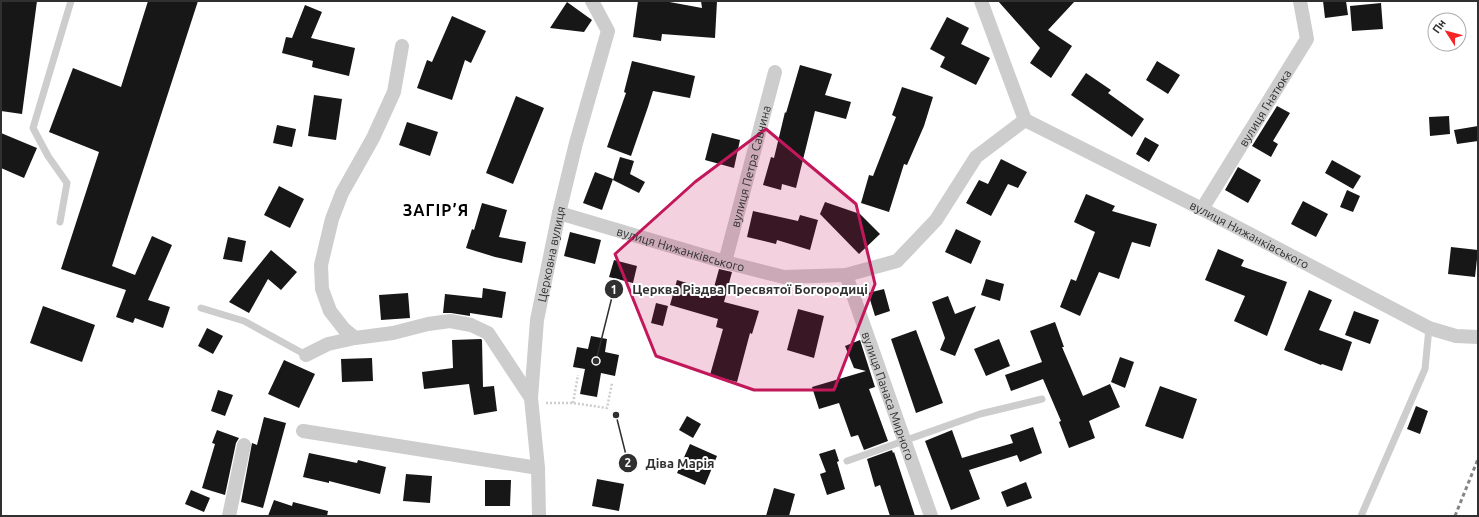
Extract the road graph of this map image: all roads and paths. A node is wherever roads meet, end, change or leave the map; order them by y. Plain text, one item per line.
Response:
1 (71, 1) edge
2 (592, 1) edge
3 (981, 1) edge
4 (1300, 1) edge
5 (402, 46) dead end
6 (775, 72) dead end
7 (1025, 120) junction
8 (1202, 209) junction
9 (559, 213) junction
10 (60, 222) dead end
11 (725, 262) junction
12 (846, 275) junction
13 (201, 308) dead end
14 (1429, 328) junction
15 (1478, 337) edge
16 (355, 338) junction
17 (306, 355) joint
18 (578, 375) dead end
19 (612, 383) dead end
20 (1042, 399) dead end
21 (532, 401) junction
22 (573, 403) junction
23 (303, 431) dead end
24 (904, 440) junction
25 (244, 445) dead end
26 (847, 461) dead end
27 (538, 468) junction
28 (229, 516) edge
29 (539, 516) edge
30 (931, 516) edge
31 (1361, 516) edge

1 - 10 lane
2 - 9 street, Церковна вулиця
3 - 7 street
4 - 8 street, вулиця Гнатюка
5 - 16 street
6 - 11 street, вулиця Петра Савчина
7 - 8 street, вулиця Нижанківського
7 - 12 street, вулиця Нижанківського
8 - 14 street, вулиця Нижанківського
9 - 11 street, вулиця Нижанківського
9 - 21 street, Церковна вулиця
11 - 12 street, вулиця Нижанківського
12 - 24 street, вулиця Панаса Мирного
13 - 17 lane
14 - 15 street, вулиця Нижанківського
14 - 31 lane
16 - 17 street
16 - 21 street
18 - 22 path
19 - 22 path
20 - 24 lane
21 - 22 path
21 - 27 street, Церковна вулиця
23 - 27 street
24 - 26 lane
24 - 30 street, вулиця Панаса Мирного
25 - 28 street
27 - 29 street, Церковна вулиця

